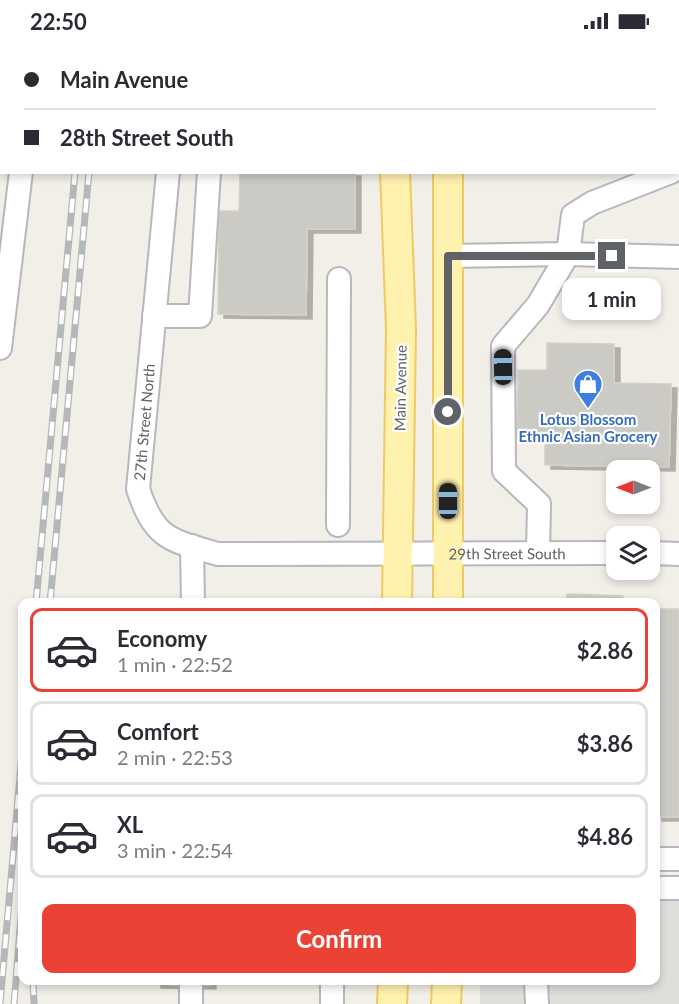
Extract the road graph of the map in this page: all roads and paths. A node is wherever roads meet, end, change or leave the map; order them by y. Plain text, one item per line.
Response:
1 (21, 174) edge
2 (168, 174) edge
3 (209, 174) edge
4 (395, 174) edge
5 (432, 174) edge
6 (448, 174) edge
7 (666, 174) edge
8 (568, 254) junction
9 (448, 256) junction
10 (679, 257) edge
11 (339, 279) dead end
12 (448, 302) junction
13 (154, 316) junction
14 (0, 348) edge
15 (338, 525) dead end
16 (192, 546) junction
17 (447, 552) junction
18 (538, 553) junction
19 (606, 553) edge
20 (660, 553) edge
21 (398, 554) junction
22 (679, 554) edge
23 (193, 598) edge
24 (398, 598) edge
25 (447, 598) edge
26 (660, 859) edge
27 (679, 859) edge
28 (660, 888) edge
29 (679, 888) edge
30 (191, 985) edge
31 (332, 985) edge
32 (393, 985) edge
33 (447, 985) edge
34 (536, 985) edge
35 (191, 1004) edge
36 (332, 1004) edge
37 (392, 1004) edge
38 (446, 1004) edge
39 (537, 1004) edge

1 - 14 street
2 - 13 street, 27th Street North
3 - 13 street
4 - 21 main road, Main Avenue
5 - 12 main road
6 - 9 main road
7 - 8 street
8 - 9 street
8 - 10 street
8 - 18 street
9 - 12 main road
11 - 15 street
12 - 17 main road
13 - 16 street, 27th Street North
16 - 21 street, 27th Street North
16 - 23 street
17 - 18 street, 29th Street South
17 - 21 street, 29th Street South
17 - 25 main road
18 - 19 street, 29th Street South
20 - 22 street
21 - 24 main road, Main Avenue
26 - 27 street
28 - 29 street
30 - 35 street
31 - 36 street
32 - 37 main road
33 - 38 main road
34 - 39 street

